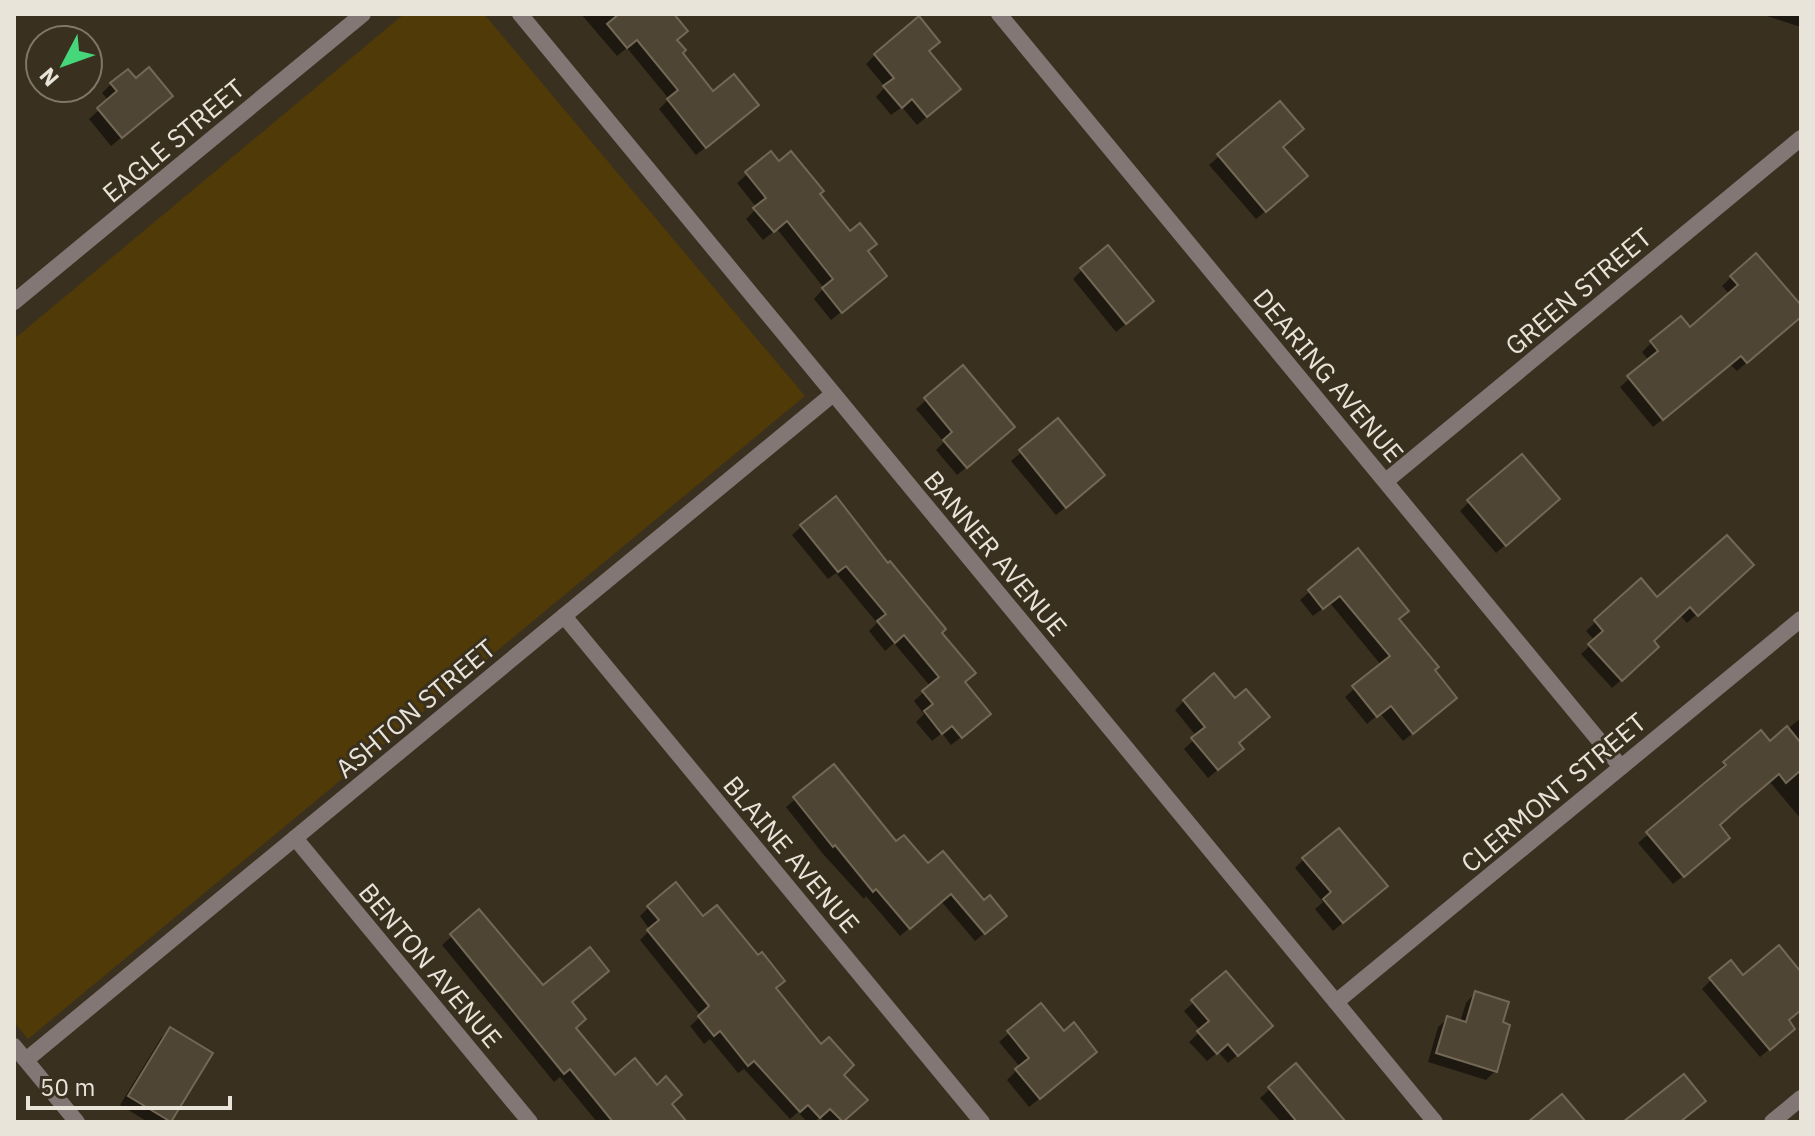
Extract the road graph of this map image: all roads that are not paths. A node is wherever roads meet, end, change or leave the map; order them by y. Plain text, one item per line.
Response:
1 (363, 14) edge
2 (520, 14) edge
3 (999, 14) edge
4 (1801, 138) edge
5 (14, 302) edge
6 (833, 394) junction
7 (1386, 481) junction
8 (564, 616) junction
9 (1801, 619) edge
10 (1621, 767) junction
11 (295, 838) junction
12 (1336, 1002) junction
13 (14, 1046) edge
14 (26, 1060) junction
15 (1801, 1098) edge
16 (77, 1122) edge
17 (530, 1122) edge
18 (982, 1122) edge
19 (1435, 1122) edge
20 (1772, 1122) edge

1 - 5 street, EAGLE STREET
2 - 6 street, BANNER AVENUE
3 - 7 street, DEARING AVENUE
4 - 7 street, GREEN STREET
6 - 8 street, ASHTON STREET
6 - 12 street, BANNER AVENUE
7 - 10 street, DEARING AVENUE
8 - 11 street, ASHTON STREET
8 - 18 street, BLAINE AVENUE
9 - 10 street, CLERMONT STREET
10 - 12 street, CLERMONT STREET
11 - 14 street, ASHTON STREET
11 - 17 street, BENTON AVENUE
12 - 19 street, BANNER AVENUE
13 - 14 street
14 - 16 street
15 - 20 street

